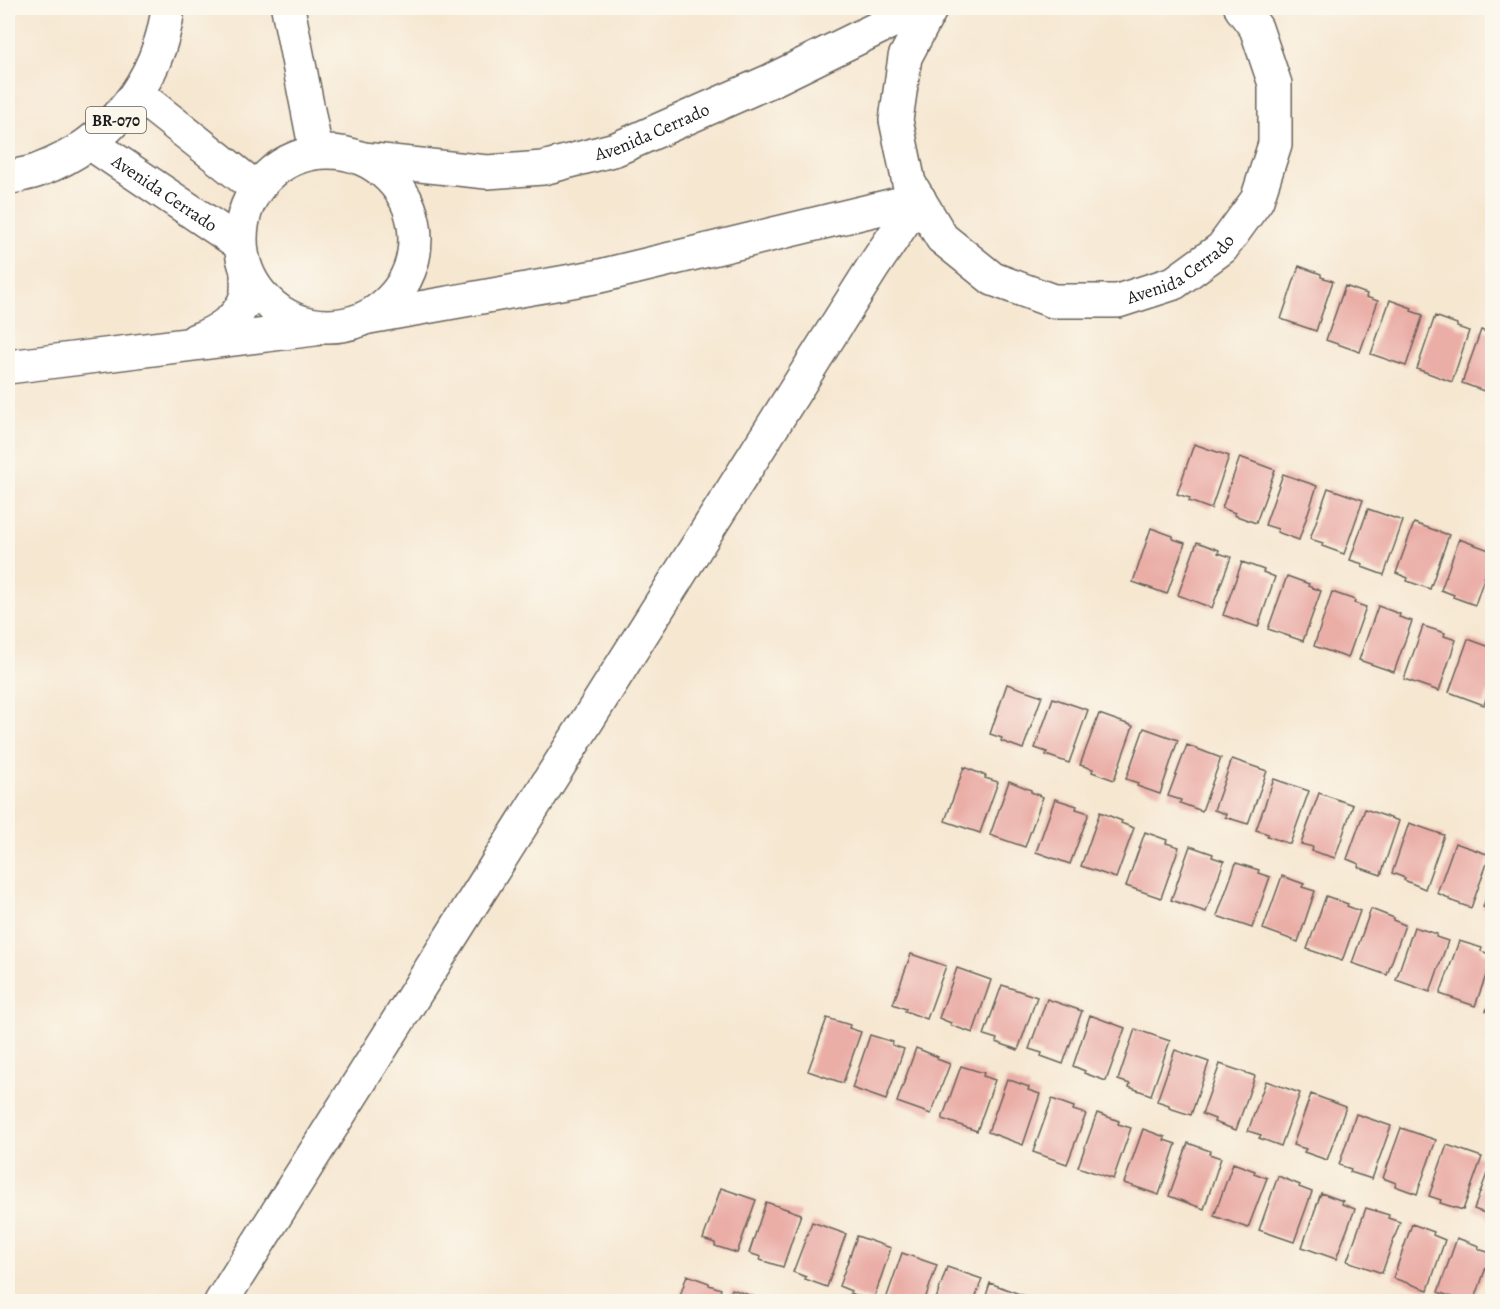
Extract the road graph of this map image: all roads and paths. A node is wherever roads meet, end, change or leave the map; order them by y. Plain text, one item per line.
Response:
1 (168, 8) edge
2 (288, 8) edge
3 (920, 8) edge
4 (931, 8) edge
5 (1240, 8) edge
6 (137, 94) junction
7 (90, 143) junction
8 (316, 151) junction
9 (363, 159) junction
10 (8, 178) edge
11 (256, 188) junction
12 (919, 199) junction
13 (243, 259) junction
14 (355, 322) junction
15 (177, 346) junction
16 (8, 367) edge
17 (221, 1302) edge

1 - 6 main road, BR-070
2 - 8 main road
3 - 9 main road, Avenida Cerrado
4 - 12 main road, Avenida Cerrado
5 - 12 main road, Avenida Cerrado
6 - 7 main road, BR-070
6 - 11 main road
7 - 10 main road, BR-070
7 - 13 main road, Avenida Cerrado
8 - 9 main road, Avenida Cerrado
8 - 11 main road, Avenida Cerrado
9 - 14 main road, Avenida Cerrado
11 - 13 main road, Avenida Cerrado
12 - 14 main road, Avenida Cerrado
12 - 17 main road
13 - 14 main road, Avenida Cerrado
13 - 15 main road
14 - 15 main road
15 - 16 main road

